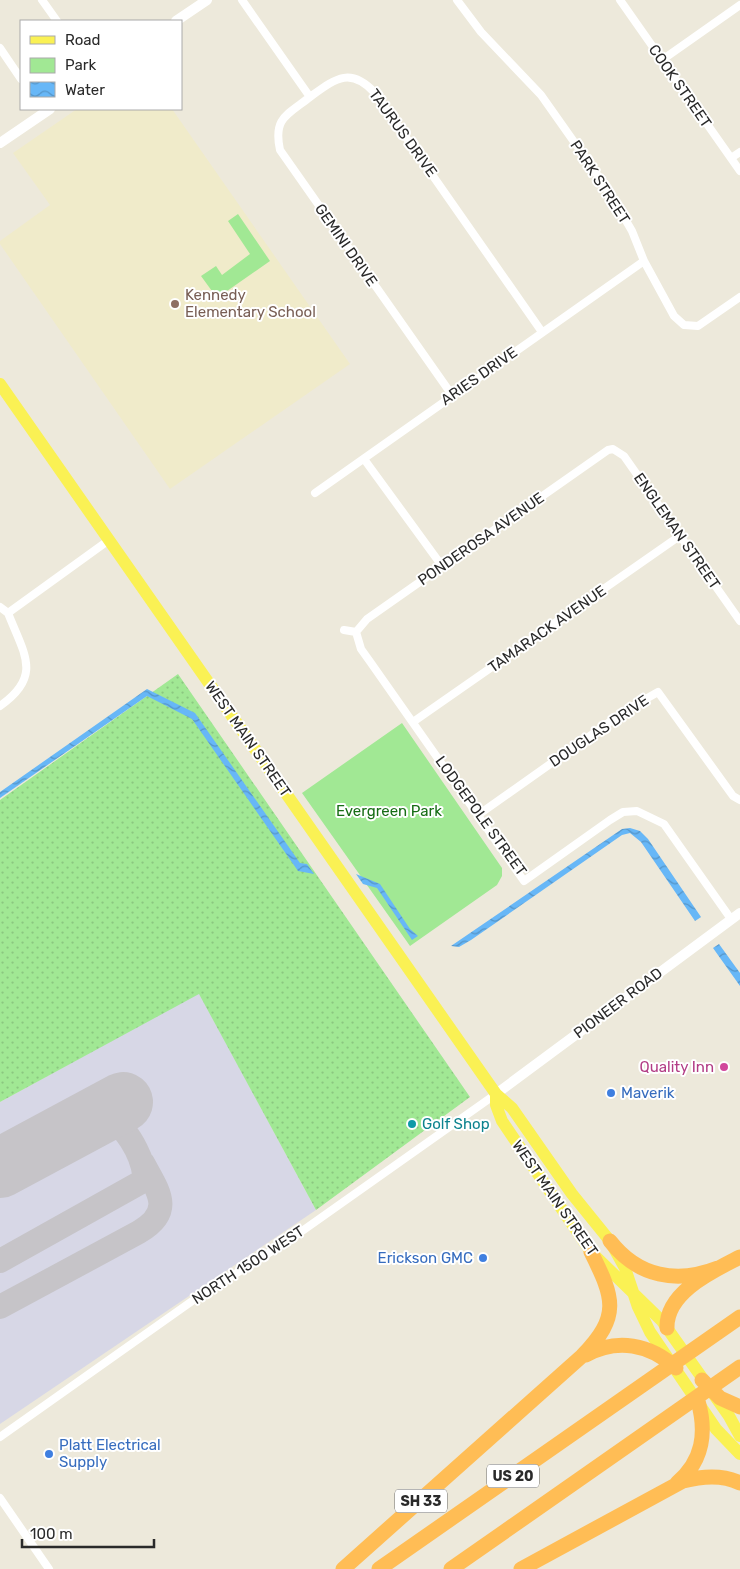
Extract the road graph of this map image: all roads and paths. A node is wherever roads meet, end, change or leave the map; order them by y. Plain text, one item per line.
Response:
1 (42, 0) edge
2 (207, 0) edge
3 (242, 0) edge
4 (457, 0) edge
5 (620, 0) edge
6 (740, 5) edge
7 (56, 20) edge
8 (177, 20) edge
9 (0, 48) edge
10 (662, 60) junction
11 (20, 78) edge
12 (310, 97) junction
13 (45, 110) edge
14 (0, 143) edge
15 (740, 152) edge
16 (731, 158) junction
17 (740, 171) edge
18 (644, 261) junction
19 (740, 297) edge
20 (542, 332) junction
21 (0, 384) edge
22 (452, 395) junction
23 (608, 450) joint
24 (364, 459) junction
25 (315, 493) dead end
26 (681, 535) junction
27 (109, 540) junction
28 (442, 566) junction
29 (0, 607) edge
30 (8, 613) junction
31 (740, 621) edge
32 (344, 630) dead end
33 (356, 632) junction
34 (0, 706) edge
35 (413, 722) junction
36 (740, 800) edge
37 (478, 815) junction
38 (740, 913) edge
39 (731, 919) junction
40 (496, 1094) junction
41 (610, 1241) junction
42 (591, 1252) junction
43 (740, 1257) edge
44 (718, 1268) junction
45 (633, 1292) junction
46 (740, 1317) edge
47 (668, 1328) junction
48 (574, 1363) junction
49 (676, 1368) junction
50 (737, 1369) edge
51 (702, 1380) junction
52 (698, 1401) junction
53 (740, 1407) edge
54 (740, 1436) edge
55 (0, 1437) edge
56 (740, 1454) edge
57 (740, 1483) edge
58 (674, 1485) junction
59 (0, 1498) edge
60 (49, 1569) edge
61 (343, 1569) edge
62 (379, 1569) edge
63 (451, 1569) edge
64 (521, 1569) edge

1 - 7 street
2 - 8 street
3 - 12 street
4 - 18 street, PARK STREET
5 - 10 street, COOK STREET
6 - 10 street
9 - 11 street
10 - 16 street, COOK STREET
12 - 20 street, TAURUS DRIVE
12 - 22 street, GEMINI DRIVE
13 - 14 street
15 - 16 street
16 - 17 street, COOK STREET
18 - 19 street, PARK STREET
18 - 20 street, ARIES DRIVE
20 - 22 street, ARIES DRIVE
21 - 27 main road, WEST MAIN STREET
22 - 24 street, ARIES DRIVE
23 - 26 street, ENGLEMAN STREET
23 - 28 street, PONDEROSA AVENUE
24 - 25 street, ARIES DRIVE
24 - 28 street
26 - 31 street, ENGLEMAN STREET
26 - 35 street, TAMARACK AVENUE
27 - 30 street
27 - 40 main road, WEST MAIN STREET
28 - 33 street, PONDEROSA AVENUE
29 - 30 street
30 - 34 street
32 - 33 street
33 - 35 street, LODGEPOLE STREET
35 - 37 street, LODGEPOLE STREET
36 - 37 street, DOUGLAS DRIVE
37 - 39 street, LODGEPOLE STREET
38 - 39 street, PIONEER ROAD
39 - 40 street, PIONEER ROAD
40 - 41 main road, WEST MAIN STREET
40 - 42 main road, WEST MAIN STREET
40 - 55 street, NORTH 1500 WEST
41 - 44 highway
41 - 45 main road, WEST MAIN STREET
42 - 45 main road, WEST MAIN STREET
42 - 48 highway
43 - 44 highway
44 - 47 highway
45 - 47 main road, WEST MAIN STREET
45 - 49 main road, WEST MAIN STREET
46 - 62 highway, US 20
47 - 51 main road, WEST MAIN STREET
48 - 49 highway, SH 33
48 - 61 highway, SH 33
49 - 52 main road, WEST MAIN STREET / SH 33
50 - 63 highway, US 20
51 - 53 highway
51 - 54 main road, WEST MAIN STREET
52 - 56 main road, WEST MAIN STREET / SH 33
52 - 58 highway
57 - 58 highway
58 - 64 highway
59 - 60 street

